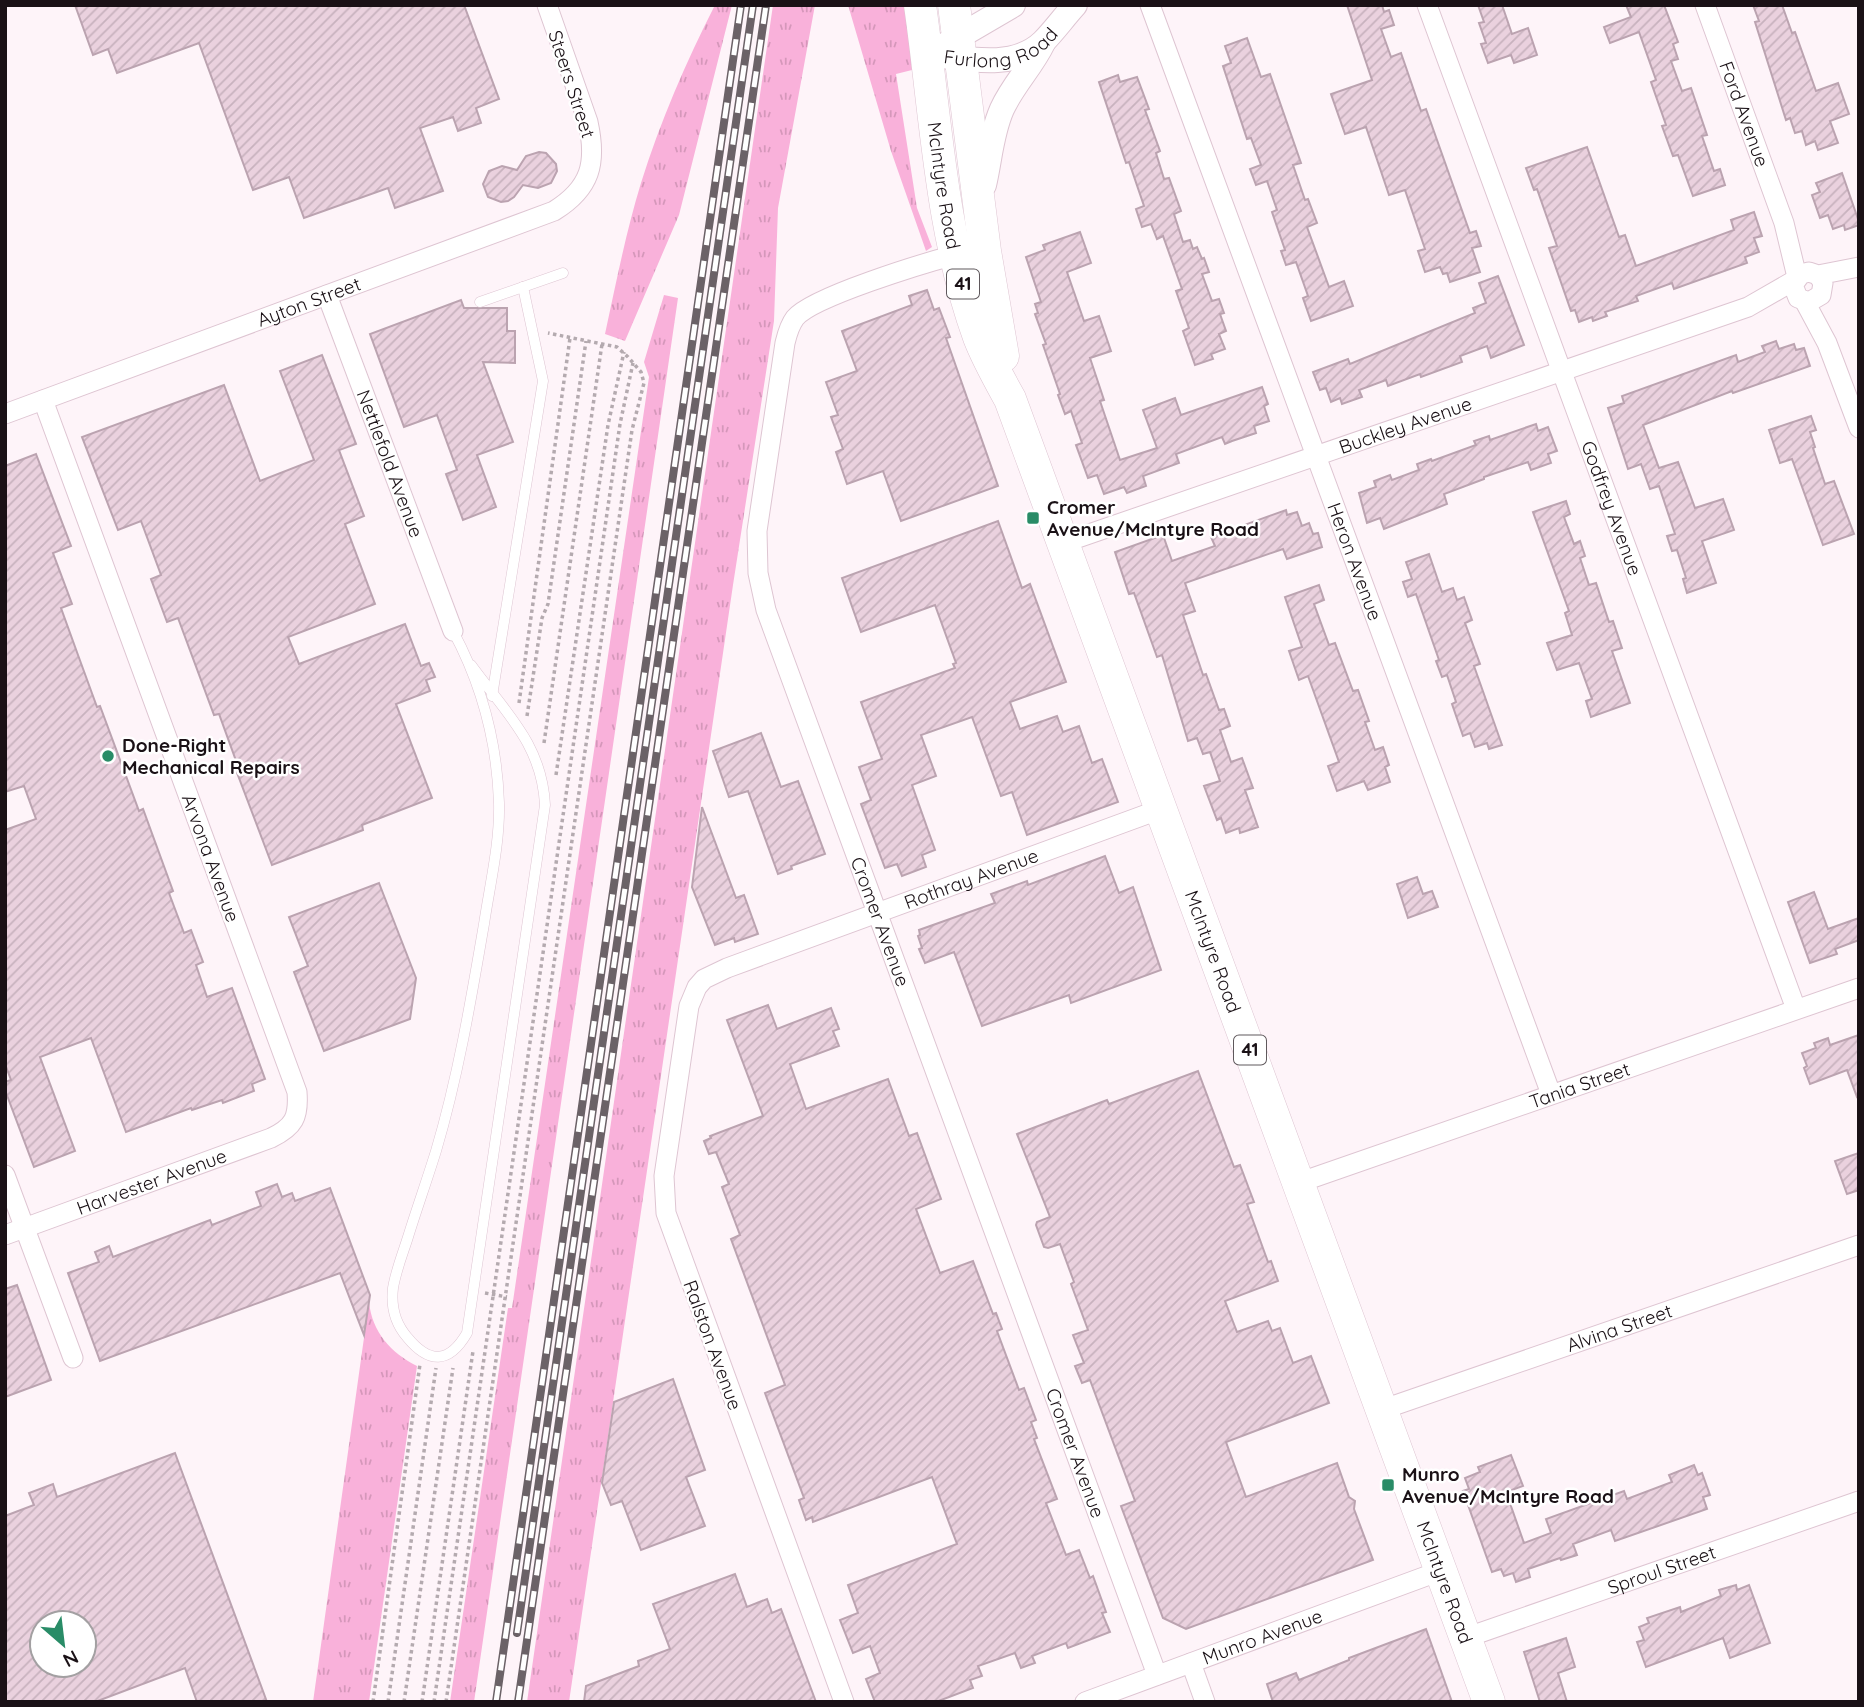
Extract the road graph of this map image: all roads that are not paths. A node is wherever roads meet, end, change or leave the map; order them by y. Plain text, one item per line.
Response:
1 (547, 5) edge
2 (920, 5) edge
3 (954, 5) edge
4 (1013, 5) edge
5 (1075, 5) edge
6 (1138, 5) edge
7 (1150, 5) edge
8 (1427, 5) edge
9 (1705, 5) edge
10 (1159, 30) junction
11 (1043, 43) junction
12 (959, 48) junction
13 (927, 54) junction
14 (593, 164) joint
15 (978, 206) junction
16 (955, 255) junction
17 (1859, 267) edge
18 (563, 273) dead end
19 (1859, 273) edge
20 (523, 287) junction
21 (1809, 287) junction
22 (327, 295) junction
23 (480, 302) dead end
24 (1562, 372) junction
25 (1010, 399) junction
26 (43, 400) junction
27 (5, 414) edge
28 (1859, 428) edge
29 (1317, 456) junction
30 (1063, 543) junction
31 (453, 631) joint
32 (489, 698) junction
33 (1161, 808) junction
34 (878, 913) junction
35 (704, 979) joint
36 (1859, 988) edge
37 (1796, 1009) junction
38 (1550, 1094) junction
39 (294, 1120) joint
40 (5, 1175) edge
41 (1298, 1182) junction
42 (25, 1228) junction
43 (5, 1236) edge
44 (1859, 1245) edge
45 (73, 1358) dead end
46 (1381, 1410) junction
47 (1859, 1501) edge
48 (1440, 1571) junction
49 (1465, 1638) junction
50 (1191, 1663) junction
51 (1157, 1675) junction
52 (844, 1702) edge
53 (1085, 1702) edge
54 (1205, 1702) edge
55 (1489, 1702) edge

1 - 14 street, Steers Street
2 - 13 main road, McIntyre Road / 41
3 - 12 main road, McIntyre Road / 41
4 - 12 street, Furlong Road
5 - 11 street, Furlong Road
6 - 10 street, Heron Avenue
7 - 10 street, Heron Avenue
8 - 24 street, Godfrey Avenue
9 - 21 street, Ford Avenue
10 - 29 street, Heron Avenue
11 - 12 street, Furlong Road
11 - 15 street
12 - 13 street, Furlong Road
12 - 15 main road, McIntyre Road / 41
13 - 16 main road, McIntyre Road / 41
14 - 22 street, Ayton Street
15 - 25 main road, McIntyre Road / 41
16 - 25 main road, McIntyre Road / 41
16 - 34 street, Cromer Avenue
17 - 21 street, Buckley Avenue
18 - 20 lane
19 - 21 street, Buckley Avenue
20 - 23 lane
20 - 32 lane
21 - 24 street, Buckley Avenue
21 - 28 street, Ford Avenue
22 - 26 street, Ayton Street
22 - 31 street, Nettlefold Avenue
24 - 29 street, Buckley Avenue
24 - 37 street, Godfrey Avenue
25 - 30 main road, McIntyre Road / 41
26 - 27 street, Ayton Street
26 - 39 street, Arvona Avenue
29 - 30 street, Buckley Avenue
29 - 38 street, Heron Avenue
30 - 33 main road, McIntyre Road / 41
31 - 32 lane
32 - 32 lane
33 - 34 street, Rothray Avenue
33 - 41 main road, McIntyre Road / 41
34 - 35 street, Rothray Avenue
34 - 51 street, Cromer Avenue
35 - 52 street, Ralston Avenue
36 - 37 street, Tania Street
37 - 38 street, Tania Street
38 - 41 street, Tania Street
39 - 42 street, Harvester Avenue
40 - 42 street
41 - 46 main road, McIntyre Road / 41
42 - 43 street, Harvester Avenue
42 - 45 street
44 - 46 street, Alvina Street
46 - 48 main road, McIntyre Road / 41
47 - 49 street, Sproul Street
48 - 49 main road, McIntyre Road / 41
48 - 50 street, Munro Avenue
49 - 55 main road, McIntyre Road / 41
50 - 51 street, Munro Avenue
50 - 54 street
51 - 53 street, Munro Avenue

